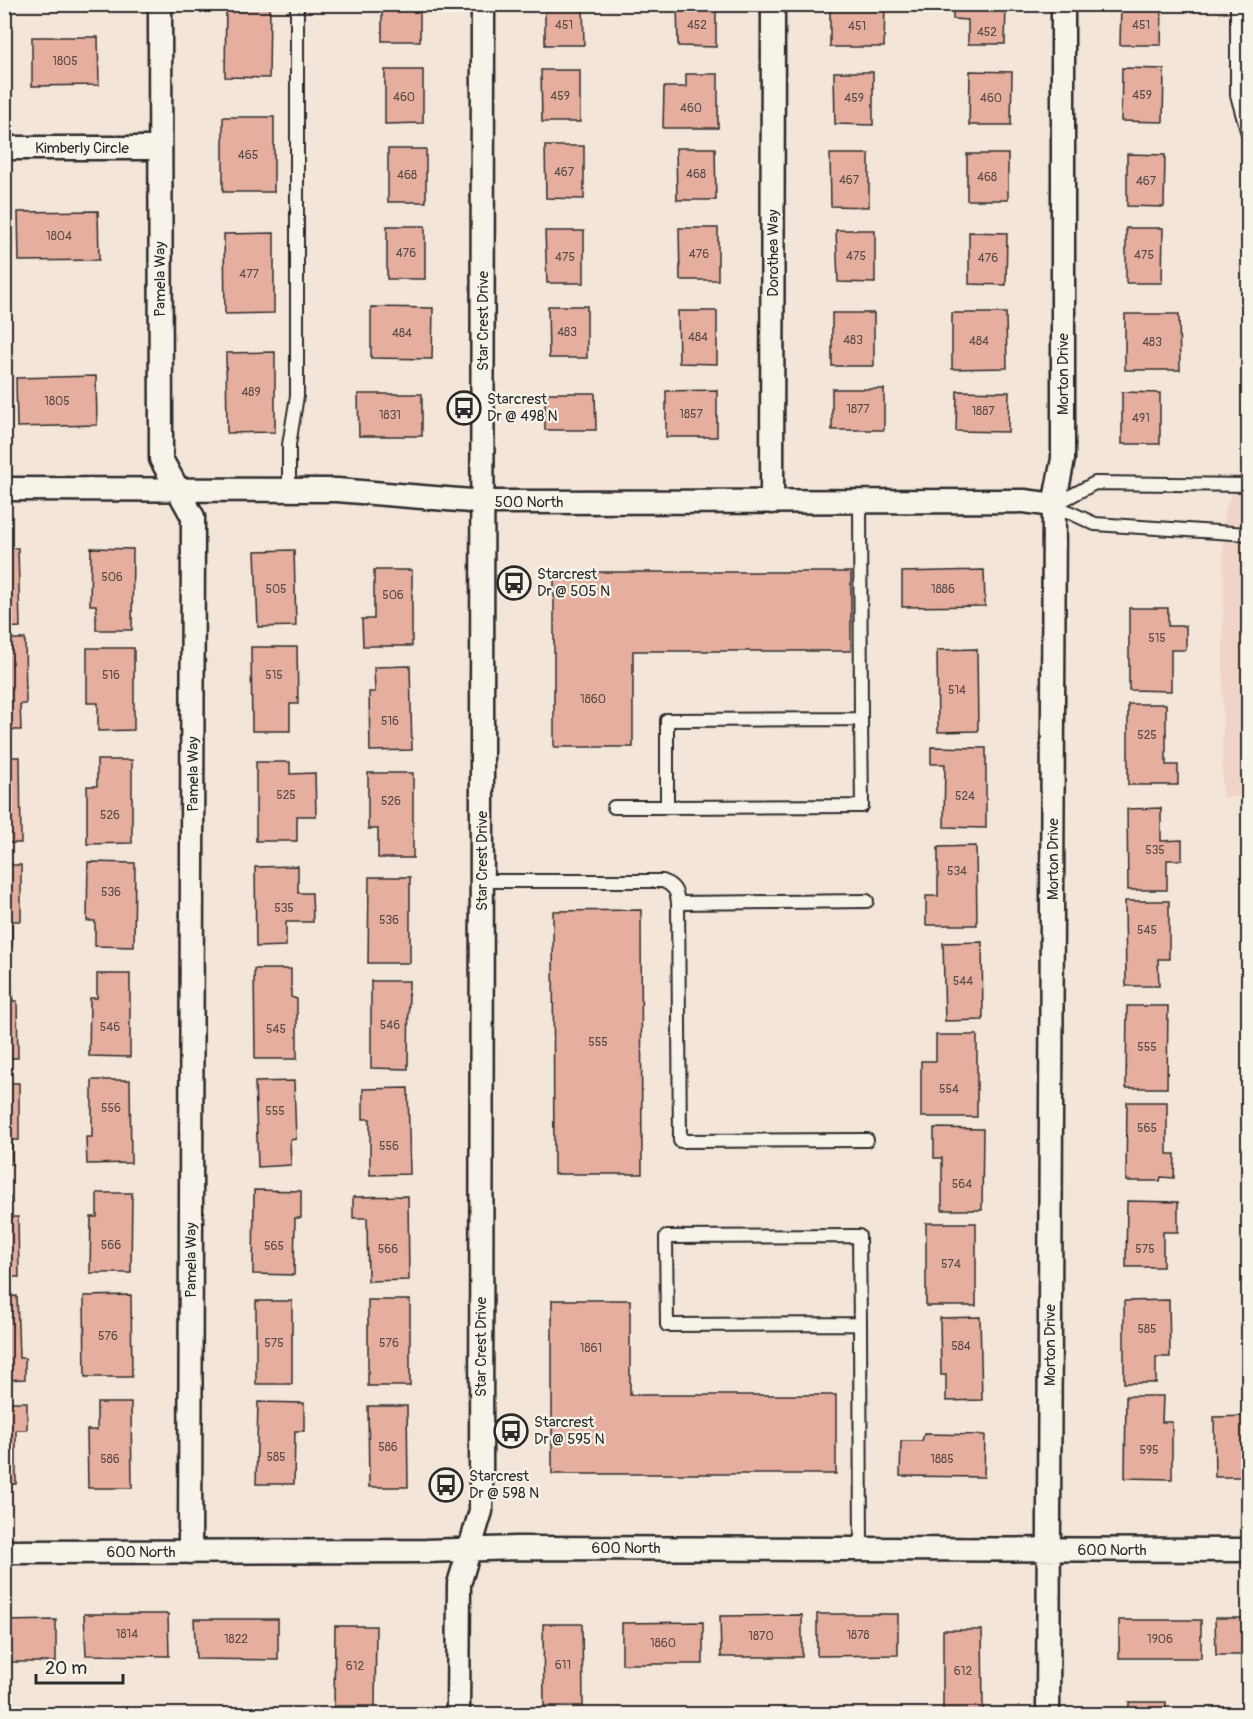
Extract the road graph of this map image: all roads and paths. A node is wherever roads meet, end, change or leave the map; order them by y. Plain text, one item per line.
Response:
1 (160, 4) edge
2 (297, 4) edge
3 (483, 4) edge
4 (773, 4) edge
5 (1063, 4) edge
6 (1241, 7) edge
7 (1248, 134) edge
8 (4, 148) edge
9 (160, 148) junction
10 (1248, 485) edge
11 (4, 489) edge
12 (180, 489) junction
13 (289, 490) junction
14 (772, 501) junction
15 (860, 501) junction
16 (483, 502) junction
17 (1054, 505) junction
18 (1248, 534) edge
19 (861, 719) junction
20 (614, 807) dead end
21 (668, 807) junction
22 (482, 881) junction
23 (867, 901) dead end
24 (678, 903) junction
25 (867, 1140) dead end
26 (860, 1324) junction
27 (861, 1549) junction
28 (1049, 1549) junction
29 (468, 1550) junction
30 (1248, 1550) edge
31 (4, 1552) edge
32 (190, 1552) junction
33 (458, 1714) edge
34 (1048, 1714) edge

1 - 9 street, Pamela Way
2 - 13 lane
3 - 16 street, Star Crest Drive
4 - 14 street, Dorothea Way
5 - 17 street, Morton Drive
6 - 7 lane
8 - 9 street, Kimberly Circle
9 - 12 street, Pamela Way
10 - 17 lane
11 - 12 street, 500 North
12 - 13 street, 500 North
12 - 32 street, Pamela Way
13 - 16 street, 500 North
14 - 15 street, 500 North
14 - 16 street, 500 North
15 - 17 street, 500 North
15 - 19 lane
16 - 22 street, Star Crest Drive
17 - 18 lane
17 - 28 street, Morton Drive
19 - 21 lane
19 - 21 lane
20 - 21 lane
22 - 24 lane
22 - 29 street, Star Crest Drive
23 - 24 lane
24 - 25 lane
26 - 26 lane
26 - 27 lane
27 - 28 street, 600 North
27 - 29 street, 600 North
28 - 30 street, 600 North
28 - 34 street, Morton Drive
29 - 32 street, 600 North
29 - 33 street, Star Crest Drive
31 - 32 street, 600 North

